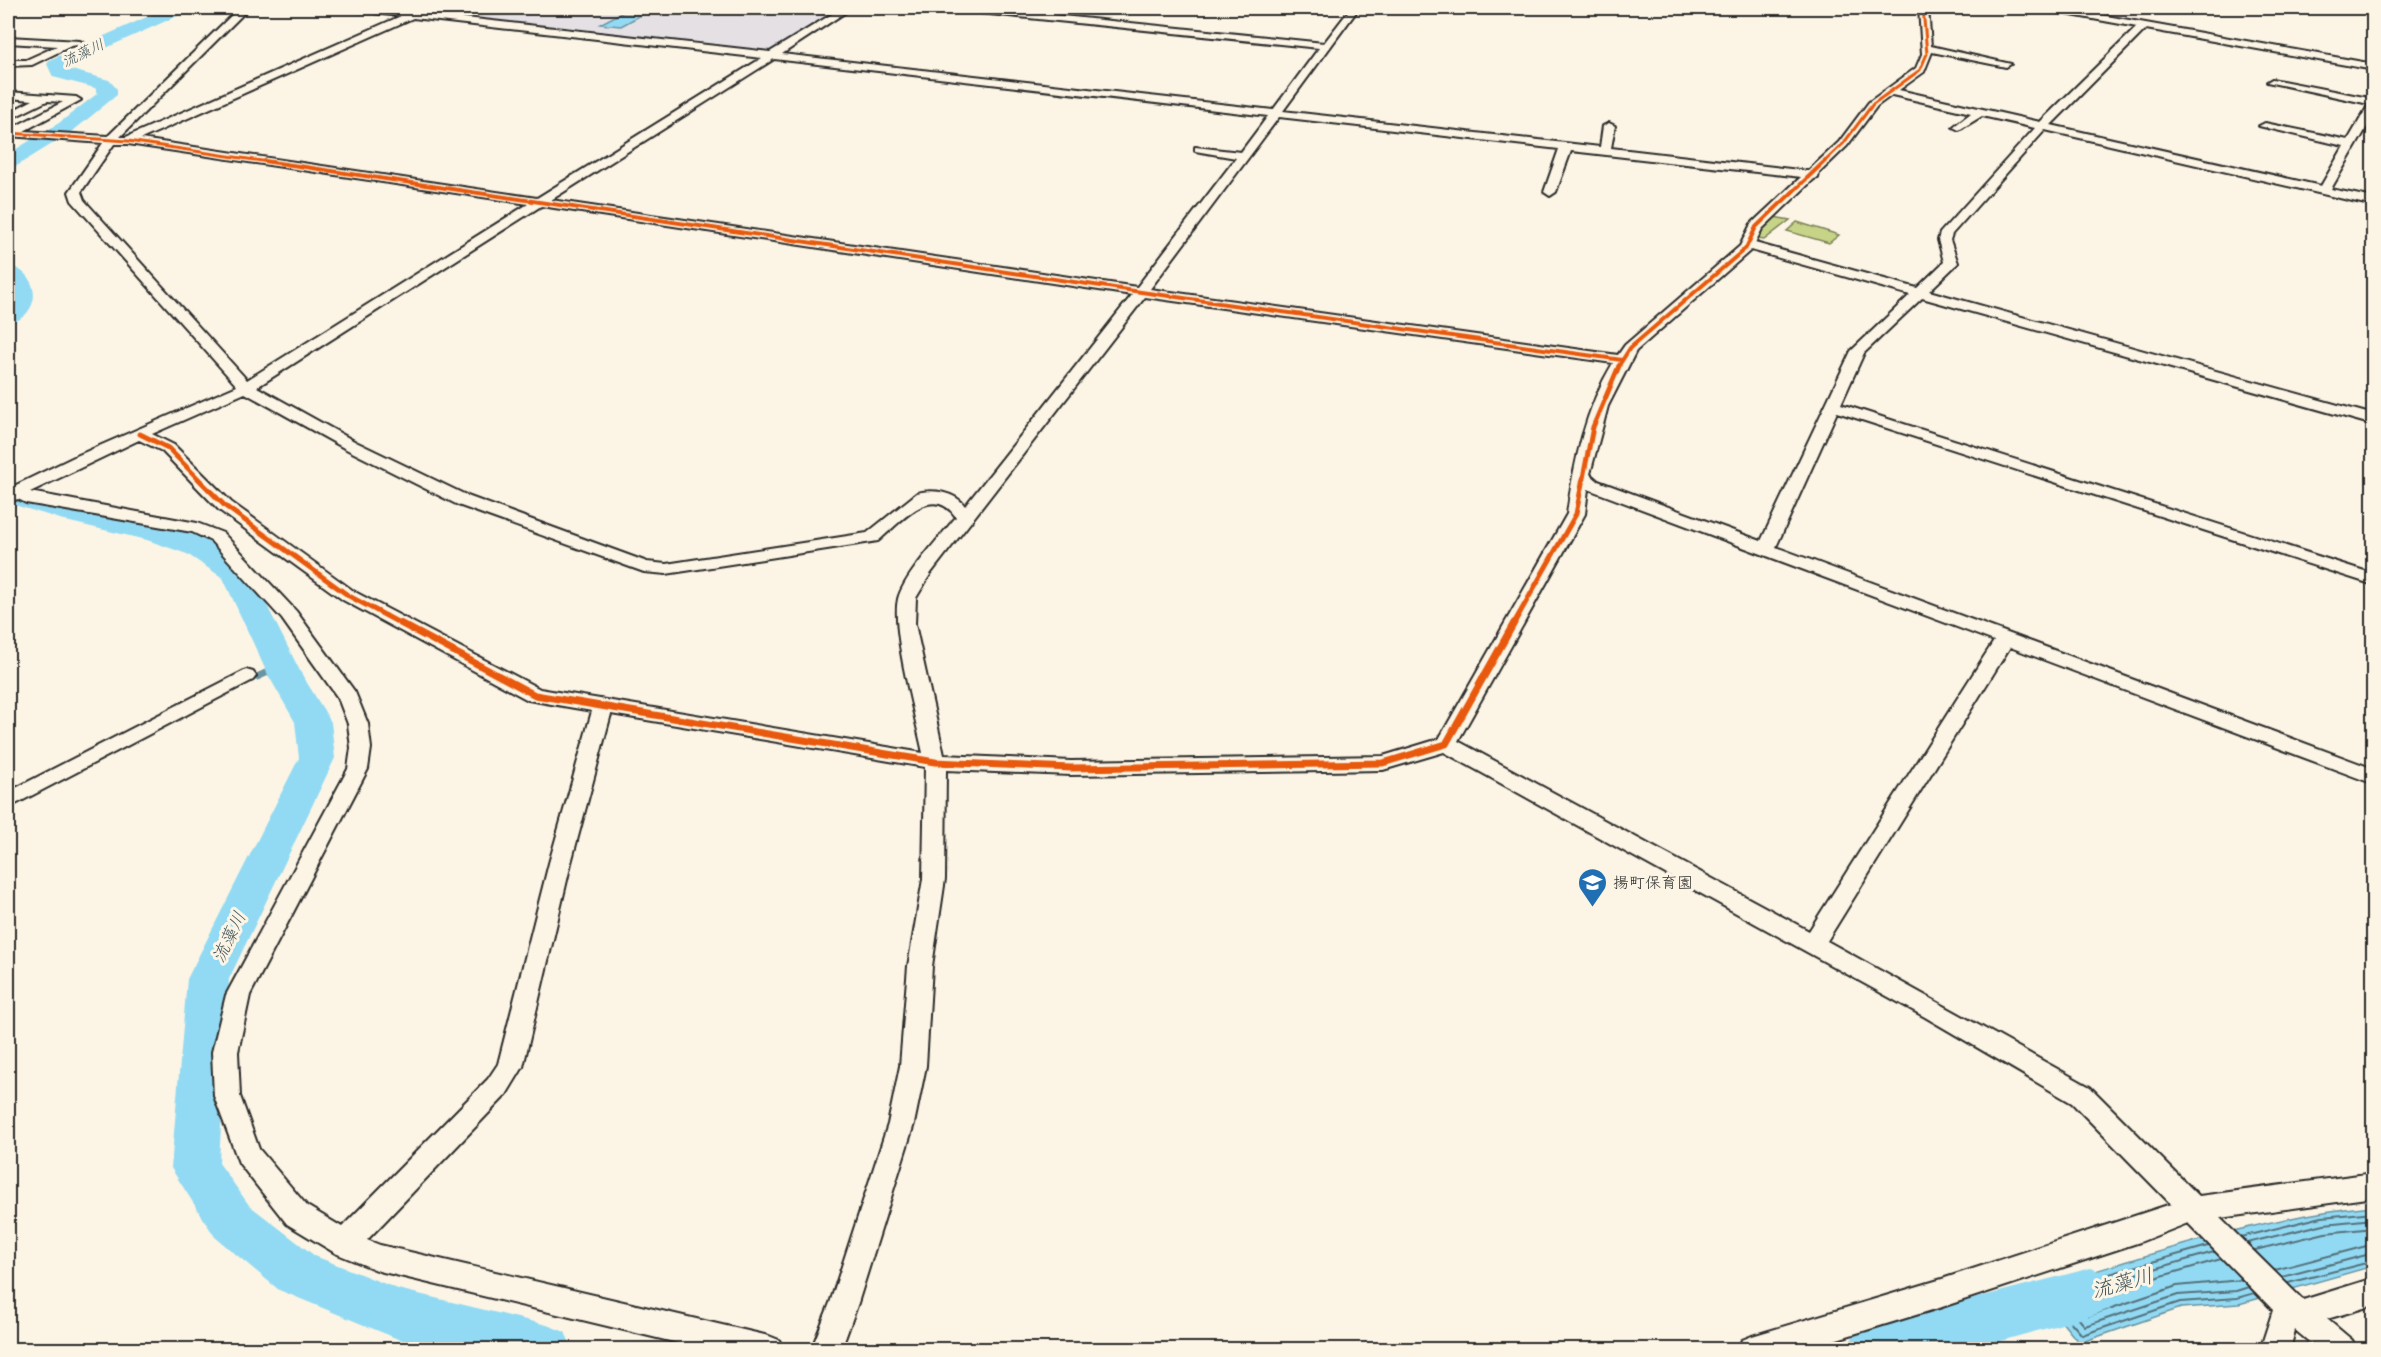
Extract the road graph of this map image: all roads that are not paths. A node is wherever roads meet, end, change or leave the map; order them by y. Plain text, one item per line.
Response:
1 (244, 8) edge
2 (355, 8) edge
3 (430, 8) edge
4 (848, 8) edge
5 (961, 8) edge
6 (1355, 8) edge
7 (1923, 8) edge
8 (2049, 8) edge
9 (414, 14) junction
10 (2144, 25) junction
11 (8, 40) edge
12 (1326, 46) junction
13 (1928, 48) junction
14 (772, 56) junction
15 (8, 63) edge
16 (2006, 64) dead end
17 (2373, 66) edge
18 (2272, 82) dead end
19 (1889, 91) junction
20 (8, 96) edge
21 (45, 98) junction
22 (2373, 104) edge
23 (1978, 113) junction
24 (1275, 114) junction
25 (8, 117) edge
26 (2291, 119) dead end
27 (1609, 126) dead end
28 (2265, 126) dead end
29 (1959, 127) dead end
30 (2041, 128) junction
31 (9, 133) edge
32 (2373, 136) edge
33 (2354, 138) junction
34 (111, 140) junction
35 (128, 141) junction
36 (1566, 147) junction
37 (1199, 148) dead end
38 (1605, 151) junction
39 (1244, 156) junction
40 (1814, 175) junction
41 (2324, 191) junction
42 (1550, 192) dead end
43 (539, 202) junction
44 (2373, 202) edge
45 (1747, 244) junction
46 (1141, 292) junction
47 (1919, 293) junction
48 (1622, 360) junction
49 (246, 387) junction
50 (1833, 406) junction
51 (2373, 420) edge
52 (140, 434) junction
53 (1580, 472) junction
54 (15, 493) edge
55 (965, 517) junction
56 (1767, 549) junction
57 (2373, 580) edge
58 (2006, 638) junction
59 (246, 676) dead end
60 (603, 706) junction
61 (1446, 744) junction
62 (935, 762) junction
63 (2373, 777) edge
64 (8, 801) edge
65 (1812, 945) junction
66 (2373, 1185) edge
67 (2191, 1209) junction
68 (345, 1244) junction
69 (2373, 1291) edge
70 (2295, 1311) junction
71 (769, 1350) edge
72 (826, 1350) edge
73 (1752, 1350) edge
74 (2275, 1350) edge
75 (2342, 1350) edge

1 - 34 street
2 - 9 street
3 - 9 street
4 - 14 street
5 - 12 street
6 - 12 street
7 - 13 street
8 - 10 street
9 - 14 street
9 - 35 street
10 - 17 street
10 - 30 street
11 - 15 street
12 - 24 street
13 - 16 street
13 - 19 street
14 - 24 street
14 - 43 street
18 - 22 street
19 - 23 street
19 - 40 street
20 - 21 street
21 - 25 street
21 - 31 street
22 - 33 street
23 - 29 street
23 - 30 street
24 - 36 street
24 - 39 street
26 - 33 street
27 - 38 street
28 - 33 street
30 - 41 street
30 - 47 street
31 - 34 street
32 - 33 street
33 - 41 street
34 - 35 street
34 - 49 street
35 - 43 street
36 - 38 street
36 - 42 street
37 - 39 street
38 - 40 street
39 - 46 street
40 - 45 street
41 - 44 street
43 - 46 street
43 - 49 street
45 - 47 street
45 - 48 street
46 - 48 street
46 - 55 street
47 - 50 street
47 - 51 street
48 - 53 street
49 - 52 street
49 - 55 street
50 - 56 street
50 - 57 street
52 - 54 street
52 - 60 street
53 - 56 street
53 - 61 street
54 - 68 street
55 - 62 street
56 - 58 street
58 - 63 street
58 - 65 street
59 - 64 street
60 - 62 street
60 - 68 street
61 - 62 street
61 - 65 street
62 - 72 street
65 - 67 street
66 - 67 street
67 - 70 street
67 - 73 street
68 - 71 street
69 - 70 street
70 - 74 street
70 - 75 street

